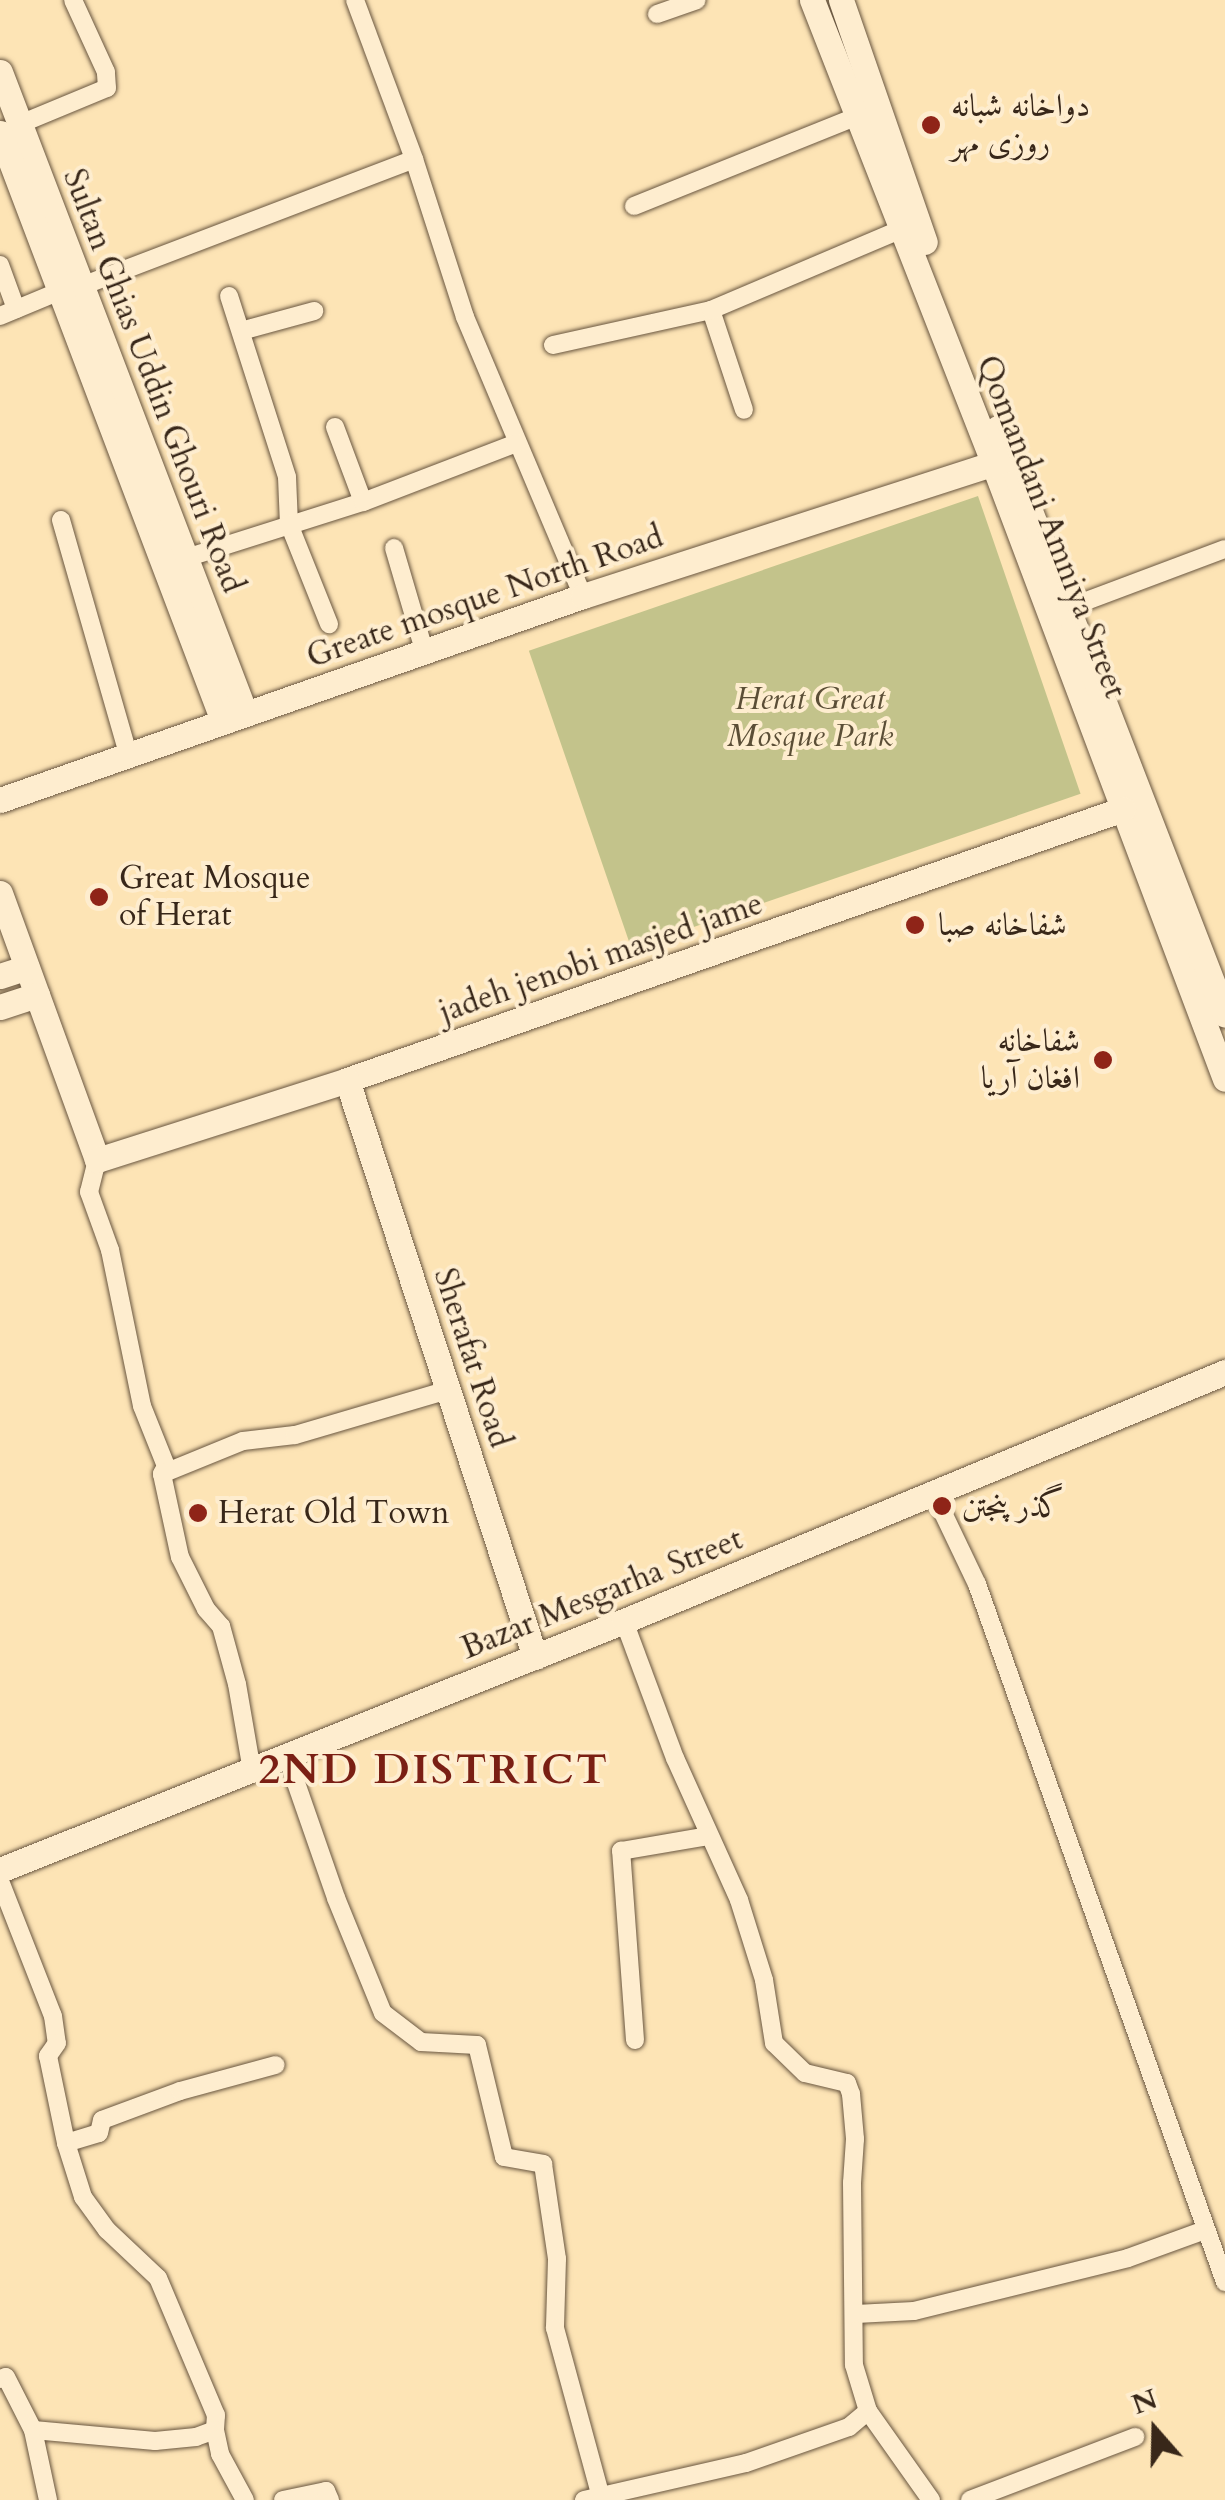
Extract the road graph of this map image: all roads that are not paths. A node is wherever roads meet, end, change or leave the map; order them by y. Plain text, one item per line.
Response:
1 (74, 0) edge
2 (355, 0) edge
3 (697, 0) edge
4 (812, 0) edge
5 (841, 0) edge
6 (656, 14) dead end
7 (0, 72) edge
8 (858, 116) junction
9 (10, 129) edge
10 (414, 159) junction
11 (634, 206) dead end
12 (902, 229) junction
13 (0, 265) edge
14 (71, 288) junction
15 (229, 296) dead end
16 (712, 310) junction
17 (314, 311) dead end
18 (8, 313) edge
19 (241, 331) junction
20 (552, 345) dead end
21 (744, 410) dead end
22 (335, 426) dead end
23 (517, 443) junction
24 (1001, 460) junction
25 (363, 502) junction
26 (61, 520) dead end
27 (290, 524) junction
28 (394, 548) dead end
29 (1225, 549) edge
30 (186, 558) junction
31 (583, 596) junction
32 (1059, 612) junction
33 (329, 624) dead end
34 (425, 653) junction
35 (234, 717) junction
36 (128, 754) junction
37 (0, 800) edge
38 (1123, 809) junction
39 (0, 893) edge
40 (27, 967) junction
41 (0, 976) edge
42 (37, 995) junction
43 (1216, 1000) edge
44 (0, 1007) edge
45 (1225, 1079) edge
46 (346, 1080) junction
47 (96, 1160) junction
48 (1225, 1372) edge
49 (448, 1390) junction
50 (162, 1474) junction
51 (934, 1494) junction
52 (624, 1620) junction
53 (536, 1656) junction
54 (287, 1757) junction
55 (252, 1772) junction
56 (708, 1836) junction
57 (0, 1870) edge
58 (0, 1882) edge
59 (635, 2040) dead end
60 (276, 2065) dead end
61 (66, 2144) junction
62 (1205, 2230) junction
63 (1225, 2282) edge
64 (856, 2314) junction
65 (0, 2379) edge
66 (868, 2411) junction
67 (33, 2430) junction
68 (215, 2430) junction
69 (1135, 2437) dead end
70 (592, 2497) edge
71 (48, 2500) edge
72 (245, 2500) edge
73 (283, 2500) edge
74 (330, 2500) edge
75 (932, 2500) edge
76 (970, 2500) edge

1 - 9 street
2 - 10 street
3 - 6 street
4 - 8 street, Qomandani Amniya Street
5 - 24 street, Qomandani Amniya Street
7 - 9 street, Sultan Ghias Uddin Ghouri Road
8 - 11 street
8 - 12 street, Qomandani Amniya Street
9 - 14 street, Sultan Ghias Uddin Ghouri Road
10 - 14 street
10 - 23 street
12 - 16 street
12 - 24 street, Qomandani Amniya Street
13 - 18 street
14 - 18 street
14 - 30 street, Sultan Ghias Uddin Ghouri Road
14 - 35 street
15 - 19 street
16 - 20 street
16 - 21 street
17 - 19 street
19 - 27 street
22 - 25 street
23 - 25 street
23 - 31 street
24 - 31 street, Greate mosque North Road
24 - 32 street, Qomandani Amniya Street
25 - 27 street
26 - 36 street
27 - 30 street
27 - 33 street
28 - 34 street
29 - 32 street
30 - 35 street, Sultan Ghias Uddin Ghouri Road
31 - 34 street, Greate mosque North Road
32 - 38 street, Qomandani Amniya Street
32 - 43 street, Qomandani Amniya Street
34 - 35 street, Greate mosque North Road
35 - 36 street, Greate mosque North Road
36 - 37 street, Greate mosque North Road
38 - 43 street, Qomandani Amniya Street
38 - 46 street, jadeh jenobi masjed jame
39 - 40 street
40 - 41 street
40 - 42 street
42 - 44 street
42 - 47 street
43 - 45 street, Qomandani Amniya Street
46 - 47 street, jadeh jenobi masjed jame
46 - 49 street, Sherafat Road
47 - 50 street
48 - 51 street, Bazar Mesgarha Street
49 - 50 street
49 - 53 street, Sherafat Road
50 - 55 street
51 - 52 street, Bazar Mesgarha Street
51 - 62 street
52 - 53 street, Bazar Mesgarha Street
52 - 56 street
53 - 54 street, Bazar Mesgarha Street
54 - 55 street, Bazar Mesgarha Street
54 - 70 street
55 - 57 street, Bazar Mesgarha Street
56 - 59 street
56 - 64 street
58 - 61 street
60 - 61 street
61 - 68 street
62 - 63 street
62 - 64 street
64 - 66 street
65 - 67 street
66 - 70 street
66 - 75 street
67 - 68 street
67 - 71 street
68 - 72 street
69 - 76 street
73 - 74 street

